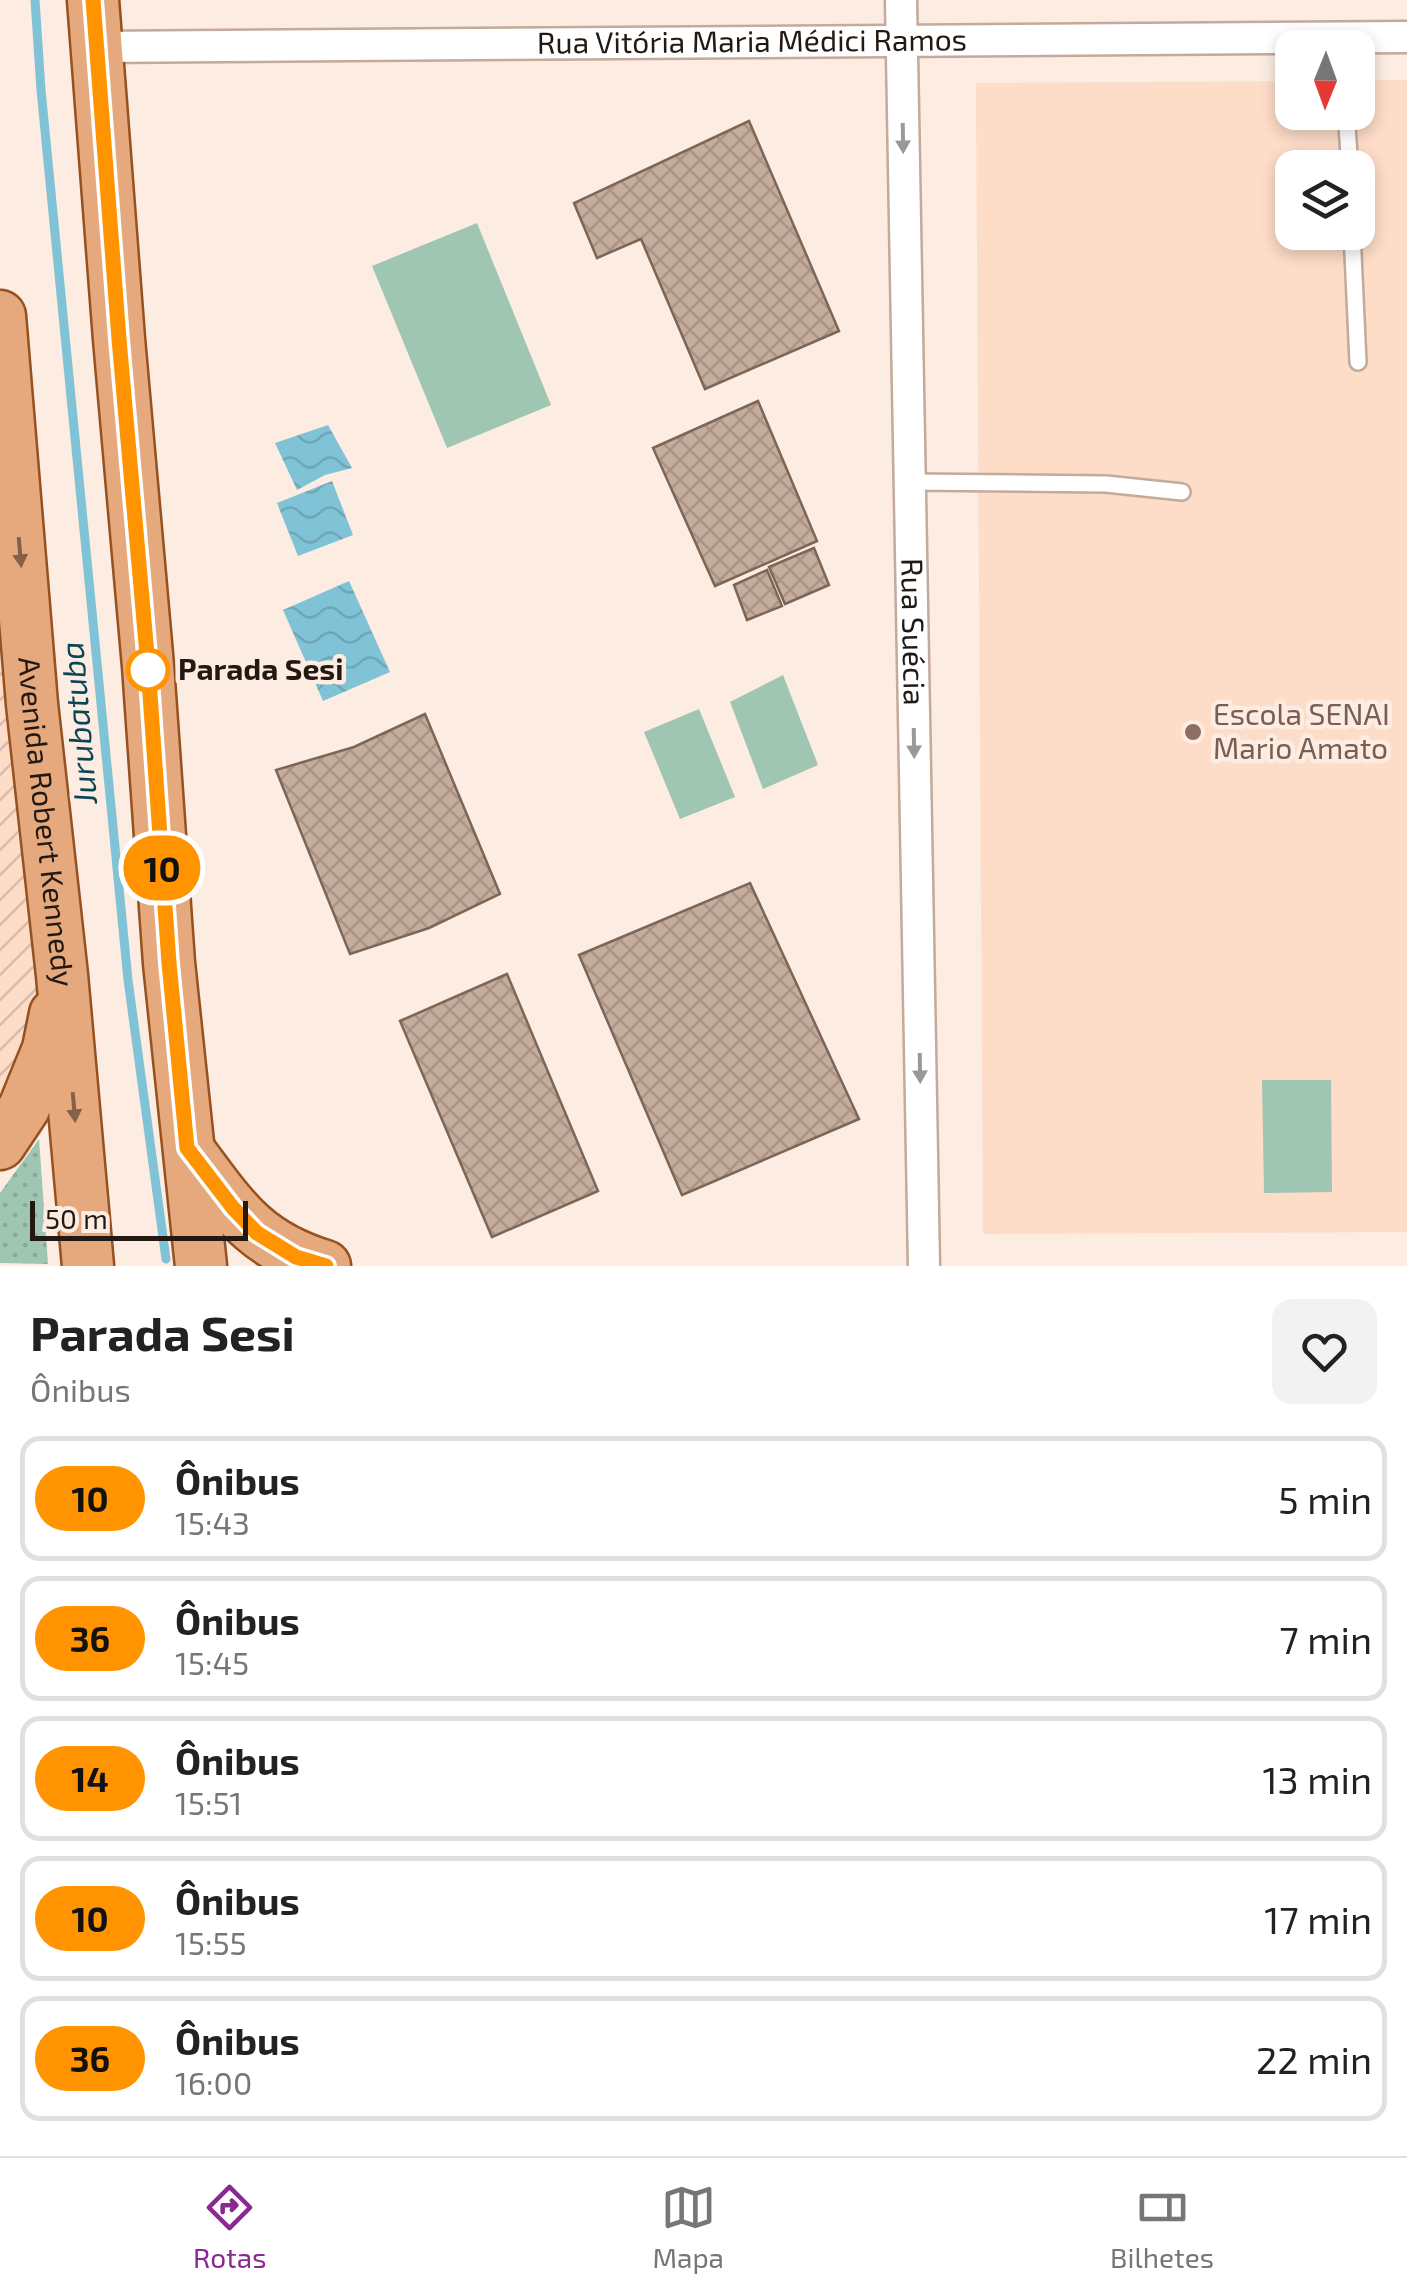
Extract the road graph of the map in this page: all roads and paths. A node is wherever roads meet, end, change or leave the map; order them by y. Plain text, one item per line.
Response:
1 (901, 0) edge
2 (95, 24) edge
3 (1407, 37) edge
4 (1375, 39) edge
5 (901, 41) junction
6 (1275, 42) edge
7 (1353, 250) edge
8 (0, 316) edge
9 (1358, 362) dead end
10 (909, 482) junction
11 (1182, 492) dead end
12 (62, 975) junction
13 (0, 1144) edge
14 (187, 1148) junction
15 (88, 1266) edge
16 (201, 1266) edge
17 (326, 1266) edge
18 (924, 1266) edge

1 - 5 street, Rua Suécia
2 - 5 street, Rua Vitória Maria Médici Ramos
2 - 14 main road
3 - 4 street, Rua Vitória Maria Médici Ramos
5 - 6 street, Rua Vitória Maria Médici Ramos
5 -> 10 street, Rua Suécia
7 - 9 lane
8 -> 12 main road, Avenida Robert Kennedy
10 - 11 lane
10 -> 18 street, Rua Suécia
12 - 13 main road
12 -> 15 main road, Avenida Robert Kennedy
14 - 16 main road
14 - 17 main road

